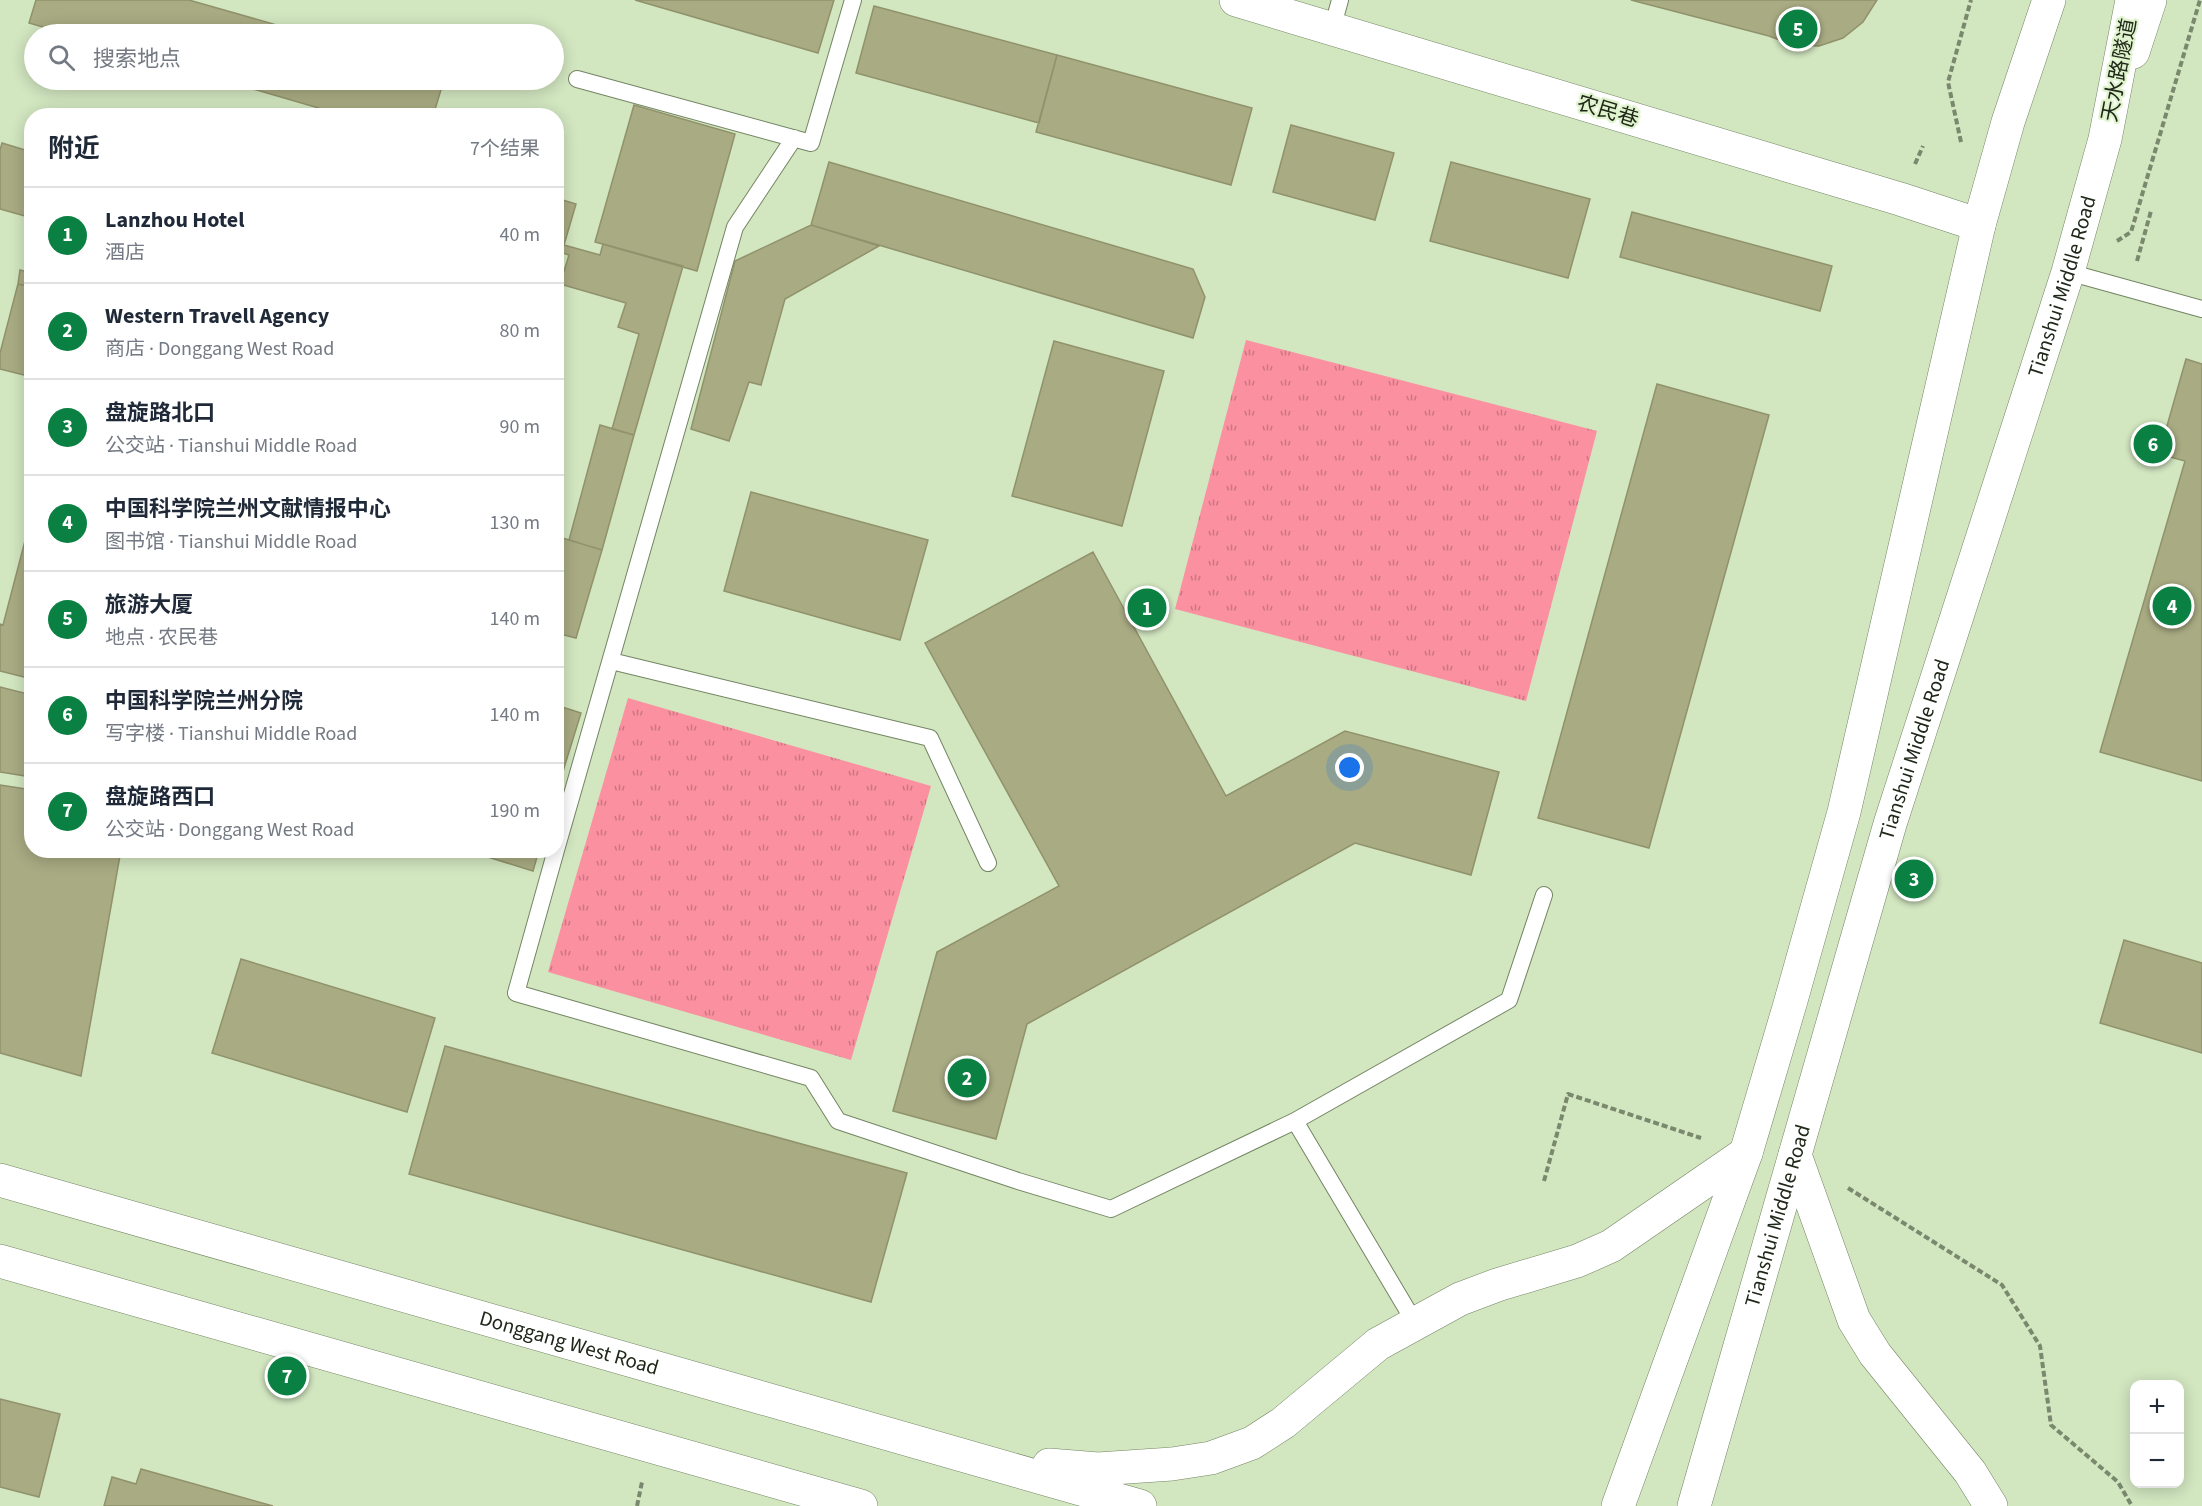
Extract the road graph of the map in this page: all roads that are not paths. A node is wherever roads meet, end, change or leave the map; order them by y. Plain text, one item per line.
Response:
1 (853, 0) edge
2 (1236, 0) edge
3 (2037, 0) edge
4 (2049, 0) edge
5 (2132, 0) edge
6 (2150, 0) edge
7 (1336, 14) edge
8 (577, 79) dead end
9 (2008, 122) junction
10 (794, 138) junction
11 (2105, 139) junction
12 (1979, 225) junction
13 (2068, 272) junction
14 (2202, 309) edge
15 (611, 661) junction
16 (564, 823) edge
17 (554, 858) edge
18 (988, 863) dead end
19 (1544, 895) dead end
20 (1295, 1120) junction
21 (1746, 1153) junction
22 (1795, 1155) junction
23 (0, 1180) edge
24 (0, 1261) edge
25 (1414, 1323) junction
26 (914, 1441) junction
27 (840, 1503) edge
28 (1140, 1506) edge
29 (1618, 1506) edge
30 (1694, 1506) edge
31 (1990, 1506) edge

1 - 10 lane
2 - 7 main road, 农民巷
3 - 9 main road
4 - 9 main road
5 - 11 main road, 天水路隧道
6 - 11 main road, Tianshui Middle Road
7 - 12 main road, 农民巷
8 - 10 lane
9 - 12 main road
10 - 15 lane
11 - 13 main road, Tianshui Middle Road
12 - 21 main road
13 - 14 lane
13 - 22 main road, Tianshui Middle Road
15 - 16 lane
15 - 18 lane
17 - 20 lane
19 - 20 lane
20 - 25 lane
21 - 25 main road
21 - 29 main road
22 - 30 main road, Tianshui Middle Road
22 - 31 main road
23 - 26 main road, Donggang West Road
24 - 27 main road
25 - 26 main road
26 - 28 main road, Donggang West Road

